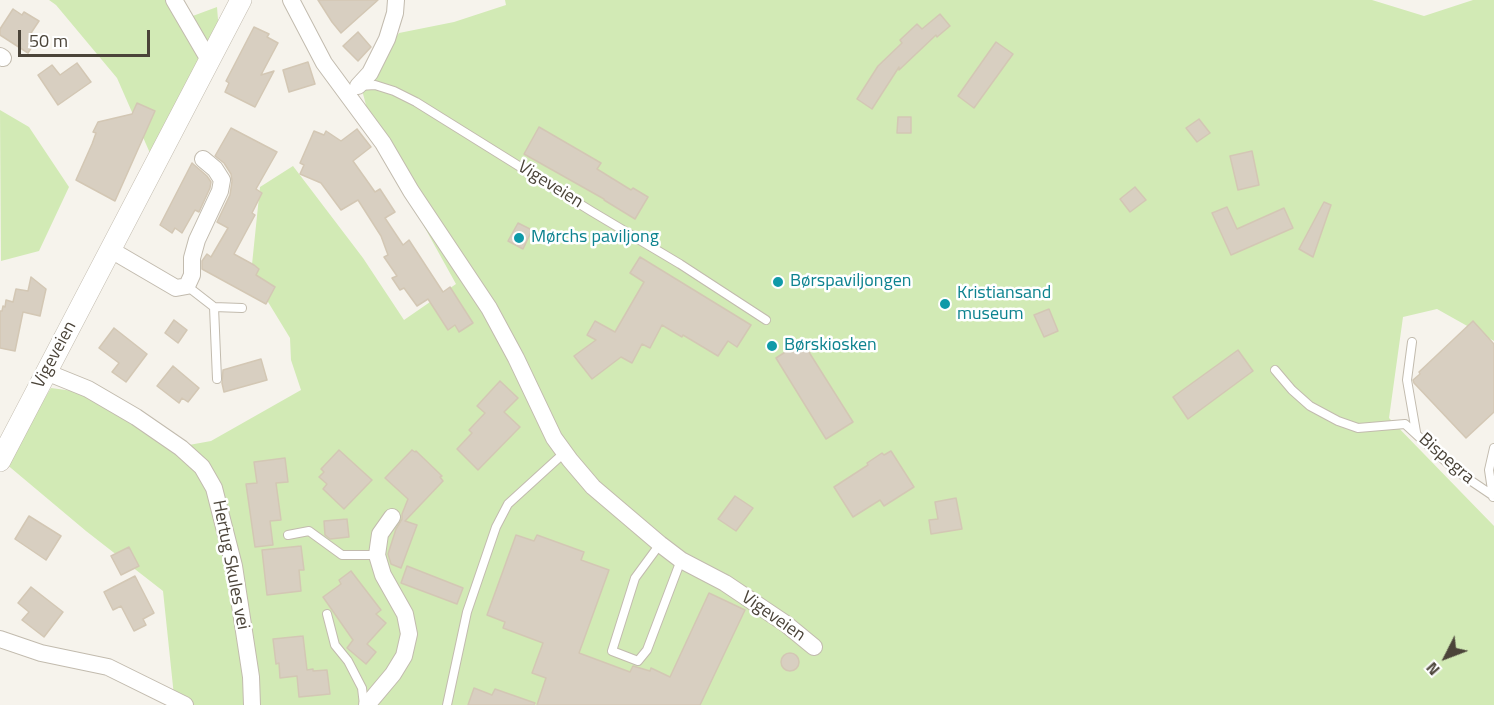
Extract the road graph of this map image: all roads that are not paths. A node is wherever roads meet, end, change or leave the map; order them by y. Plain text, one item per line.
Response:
1 (174, 0) edge
2 (241, 0) edge
3 (291, 0) edge
4 (396, 0) edge
5 (209, 60) junction
6 (358, 86) junction
7 (340, 87) junction
8 (203, 159) dead end
9 (111, 250) junction
10 (187, 286) junction
11 (214, 307) junction
12 (242, 308) dead end
13 (766, 320) dead end
14 (1412, 342) dead end
15 (1275, 370) dead end
16 (46, 372) junction
17 (217, 379) dead end
18 (1416, 433) junction
19 (1494, 448) edge
20 (564, 453) junction
21 (0, 460) edge
22 (1493, 497) edge
23 (392, 517) dead end
24 (288, 535) dead end
25 (660, 544) junction
26 (377, 555) junction
27 (681, 560) junction
28 (327, 614) dead end
29 (0, 639) edge
30 (814, 647) dead end
31 (185, 705) edge
32 (252, 705) edge
33 (365, 705) edge
34 (447, 705) edge

1 - 5 street
2 - 5 street, Vigeveien
3 - 7 street, Vigeveien
4 - 6 street
5 - 9 street, Vigeveien
6 - 7 lane, Vigeveien
6 - 13 lane, Vigeveien
7 - 20 street, Vigeveien
8 - 10 street
9 - 10 street
9 - 16 street, Vigeveien
10 - 11 lane
11 - 12 lane
11 - 17 lane
14 - 18 lane
15 - 18 lane, Bispegra
16 - 21 street, Vigeveien
16 - 32 street, Hertug Skules vei
18 - 22 lane, Bispegra
19 - 22 lane, Bispegra
20 - 25 street, Vigeveien
20 - 34 lane
23 - 26 street
24 - 26 lane
25 - 27 street, Vigeveien
25 - 27 lane
26 - 33 street
27 - 30 street, Vigeveien
28 - 33 lane
29 - 31 street

